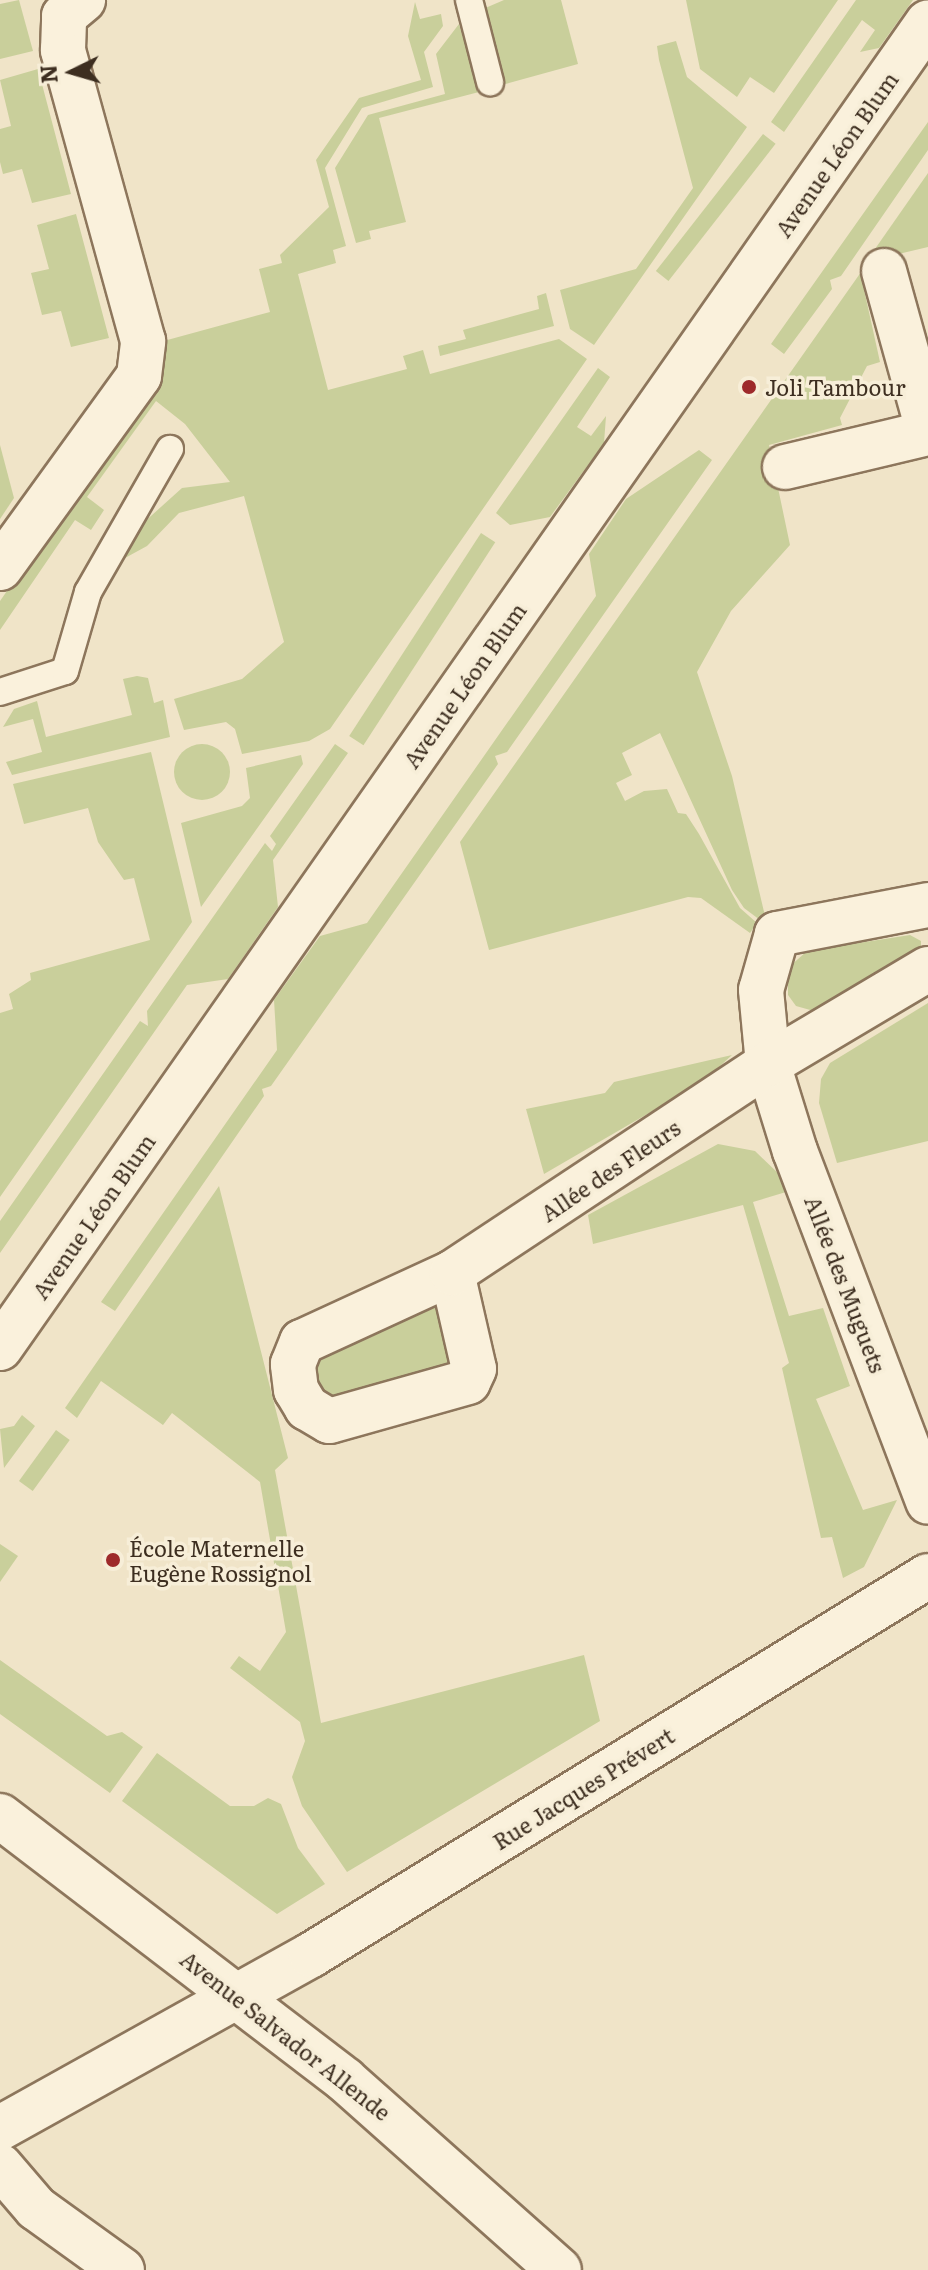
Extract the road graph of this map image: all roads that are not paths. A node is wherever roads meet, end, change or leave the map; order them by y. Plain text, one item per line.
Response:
1 (83, 0) edge
2 (469, 0) edge
3 (928, 22) edge
4 (490, 82) dead end
5 (884, 271) dead end
6 (928, 432) edge
7 (170, 449) dead end
8 (785, 467) dead end
9 (0, 568) edge
10 (0, 692) edge
11 (928, 905) edge
12 (928, 969) edge
13 (768, 1064) junction
14 (452, 1273) dead end
15 (0, 1348) edge
16 (928, 1502) edge
17 (928, 1576) edge
18 (0, 1816) edge
19 (235, 1994) junction
20 (0, 2128) edge
21 (0, 2166) edge
22 (122, 2270) edge
23 (559, 2270) edge

1 - 9 street
2 - 4 lane
3 - 15 street, Avenue Léon Blum
5 - 6 street
6 - 8 street
7 - 10 lane
11 - 13 street
12 - 13 street, Allée des Fleurs
13 - 14 street, Allée des Fleurs
13 - 16 street, Allée des Muguets
17 - 19 street, Rue Jacques Prévert
18 - 19 street, Avenue Salvador Allende
19 - 20 street, Rue Jacques Prévert
19 - 23 street, Avenue Salvador Allende
21 - 22 street

